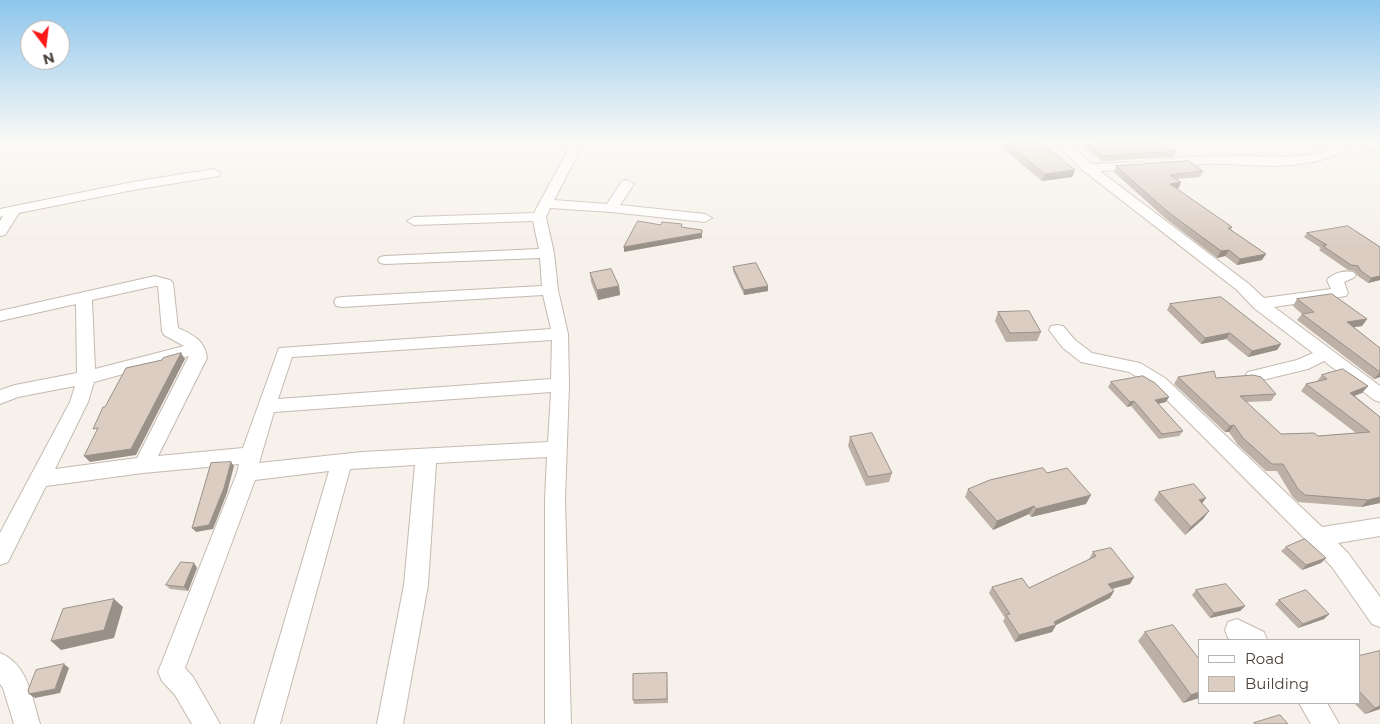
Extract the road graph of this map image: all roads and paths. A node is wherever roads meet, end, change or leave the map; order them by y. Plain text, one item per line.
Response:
1 (193, 177) edge
2 (560, 177) edge
3 (1100, 177) edge
4 (628, 184) dead end
5 (611, 208) junction
6 (15, 209) junction
7 (543, 210) junction
8 (0, 213) edge
9 (705, 218) dead end
10 (414, 221) dead end
11 (0, 232) edge
12 (547, 253) junction
13 (384, 260) dead end
14 (1348, 275) dead end
15 (550, 290) junction
16 (84, 296) junction
17 (342, 302) dead end
18 (1260, 304) junction
19 (0, 316) edge
20 (1057, 330) dead end
21 (560, 334) junction
22 (197, 348) junction
23 (1326, 354) junction
24 (1254, 376) edge
25 (86, 378) junction
26 (560, 385) junction
27 (1380, 395) edge
28 (0, 397) edge
29 (268, 406) junction
30 (556, 449) junction
31 (426, 457) junction
32 (342, 462) junction
33 (249, 464) junction
34 (143, 465) junction
35 (40, 478) junction
36 (1380, 527) edge
37 (1318, 536) junction
38 (0, 555) edge
39 (1380, 616) edge
40 (0, 665) edge
41 (1313, 704) edge
42 (27, 724) edge
43 (206, 724) edge
44 (267, 724) edge
45 (390, 724) edge
46 (558, 724) edge
47 (1326, 724) edge

1 - 6 street
2 - 7 street
3 - 18 street
4 - 5 street
5 - 7 street
5 - 9 street
6 - 8 street
6 - 11 street
7 - 10 street
7 - 12 street
12 - 13 street
12 - 15 street
14 - 18 street
15 - 17 street
15 - 21 street
16 - 19 street
16 - 22 street
16 - 25 street
18 - 23 street
20 - 37 street
21 - 26 street
21 - 29 street
22 - 25 street
22 - 34 street
23 - 24 street
23 - 27 street
25 - 28 street
25 - 35 street
26 - 29 street
26 - 30 street
29 - 33 street
30 - 31 street
30 - 46 street
31 - 32 street
31 - 45 street
32 - 33 street
32 - 44 street
33 - 34 street
33 - 43 street
34 - 35 street
35 - 38 street
36 - 37 street
37 - 39 street
40 - 42 street
41 - 47 street

